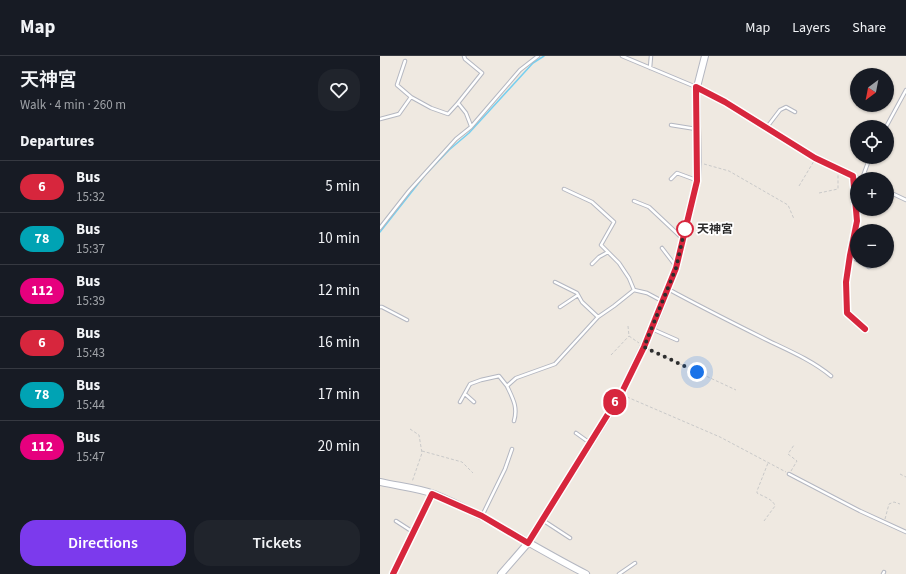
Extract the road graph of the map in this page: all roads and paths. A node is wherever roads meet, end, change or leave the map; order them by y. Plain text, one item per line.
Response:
1 (464, 56) edge
2 (538, 56) edge
3 (622, 56) edge
4 (651, 56) edge
5 (705, 56) edge
6 (405, 61) dead end
7 (650, 68) junction
8 (696, 87) junction
9 (906, 90) edge
10 (411, 97) junction
11 (458, 103) junction
12 (795, 112) dead end
13 (380, 119) edge
14 (890, 120) edge
15 (671, 125) dead end
16 (471, 127) junction
17 (767, 128) junction
18 (697, 130) junction
19 (815, 158) junction
20 (698, 162) junction
21 (838, 168) junction
22 (850, 174) edge
23 (671, 179) dead end
24 (697, 181) junction
25 (799, 186) dead end
26 (564, 189) dead end
27 (819, 193) dead end
28 (894, 194) edge
29 (634, 200) dead end
30 (906, 200) edge
31 (794, 219) dead end
32 (380, 228) edge
33 (683, 238) junction
34 (662, 248) dead end
35 (608, 252) junction
36 (850, 255) edge
37 (592, 264) dead end
38 (676, 266) junction
39 (556, 282) dead end
40 (668, 288) junction
41 (634, 290) junction
42 (578, 295) junction
43 (662, 302) junction
44 (380, 307) edge
45 (560, 307) dead end
46 (598, 317) junction
47 (407, 320) dead end
48 (628, 326) dead end
49 (652, 329) junction
50 (865, 329) dead end
51 (629, 336) junction
52 (677, 340) dead end
53 (644, 347) junction
54 (611, 356) dead end
55 (831, 376) dead end
56 (507, 386) junction
57 (736, 390) dead end
58 (465, 394) junction
59 (621, 394) junction
60 (460, 402) dead end
61 (474, 402) dead end
62 (514, 421) dead end
63 (410, 429) dead end
64 (576, 433) dead end
65 (590, 443) junction
66 (794, 445) dead end
67 (512, 449) dead end
68 (422, 451) junction
69 (768, 463) junction
70 (473, 473) dead end
71 (789, 474) junction
72 (900, 474) dead end
73 (906, 477) edge
74 (380, 482) edge
75 (410, 489) junction
76 (432, 494) junction
77 (900, 504) dead end
78 (482, 516) junction
79 (542, 520) junction
80 (396, 521) dead end
81 (764, 521) dead end
82 (884, 522) junction
83 (413, 532) junction
84 (906, 532) edge
85 (570, 538) dead end
86 (528, 543) junction
87 (635, 563) dead end
88 (583, 573) edge
89 (393, 574) edge
90 (501, 574) edge
91 (620, 574) edge

1 - 11 lane
2 - 16 lane
3 - 7 lane
4 - 7 lane
5 - 8 street
6 - 10 lane
7 - 8 lane
8 - 17 lane
8 - 18 street
9 - 14 lane
10 - 11 lane
10 - 13 lane
11 - 16 lane
12 - 17 lane
15 - 18 lane
16 - 32 lane
17 - 19 lane
18 - 20 street
19 - 21 lane
19 - 25 path
20 - 24 street
20 - 31 path
21 - 22 lane
21 - 27 path
23 - 24 lane
24 - 33 street
26 - 35 lane
28 - 30 lane
29 - 33 lane
33 - 38 street
34 - 38 lane
35 - 37 lane
35 - 41 lane
36 - 50 lane
38 - 40 street
39 - 42 lane
40 - 43 street
40 - 55 lane
41 - 43 lane
41 - 46 lane
42 - 45 lane
42 - 46 lane
43 - 49 street
44 - 47 lane
46 - 56 lane
48 - 51 path
49 - 52 lane
49 - 53 street
51 - 53 path
51 - 54 path
53 - 57 path
53 - 59 street
56 - 58 lane
56 - 62 lane
58 - 60 lane
58 - 61 lane
59 - 65 street
59 - 69 path
63 - 68 path
64 - 65 lane
65 - 79 street
66 - 71 path
67 - 78 lane
68 - 70 path
68 - 75 path
69 - 71 path
69 - 81 path
71 - 82 lane
72 - 73 path
74 - 75 street
75 - 76 street
76 - 78 street
76 - 83 street
77 - 82 path
78 - 86 street
79 - 85 lane
79 - 86 street
80 - 83 lane
82 - 84 lane
83 - 89 street
86 - 88 street
86 - 90 street
87 - 91 lane

